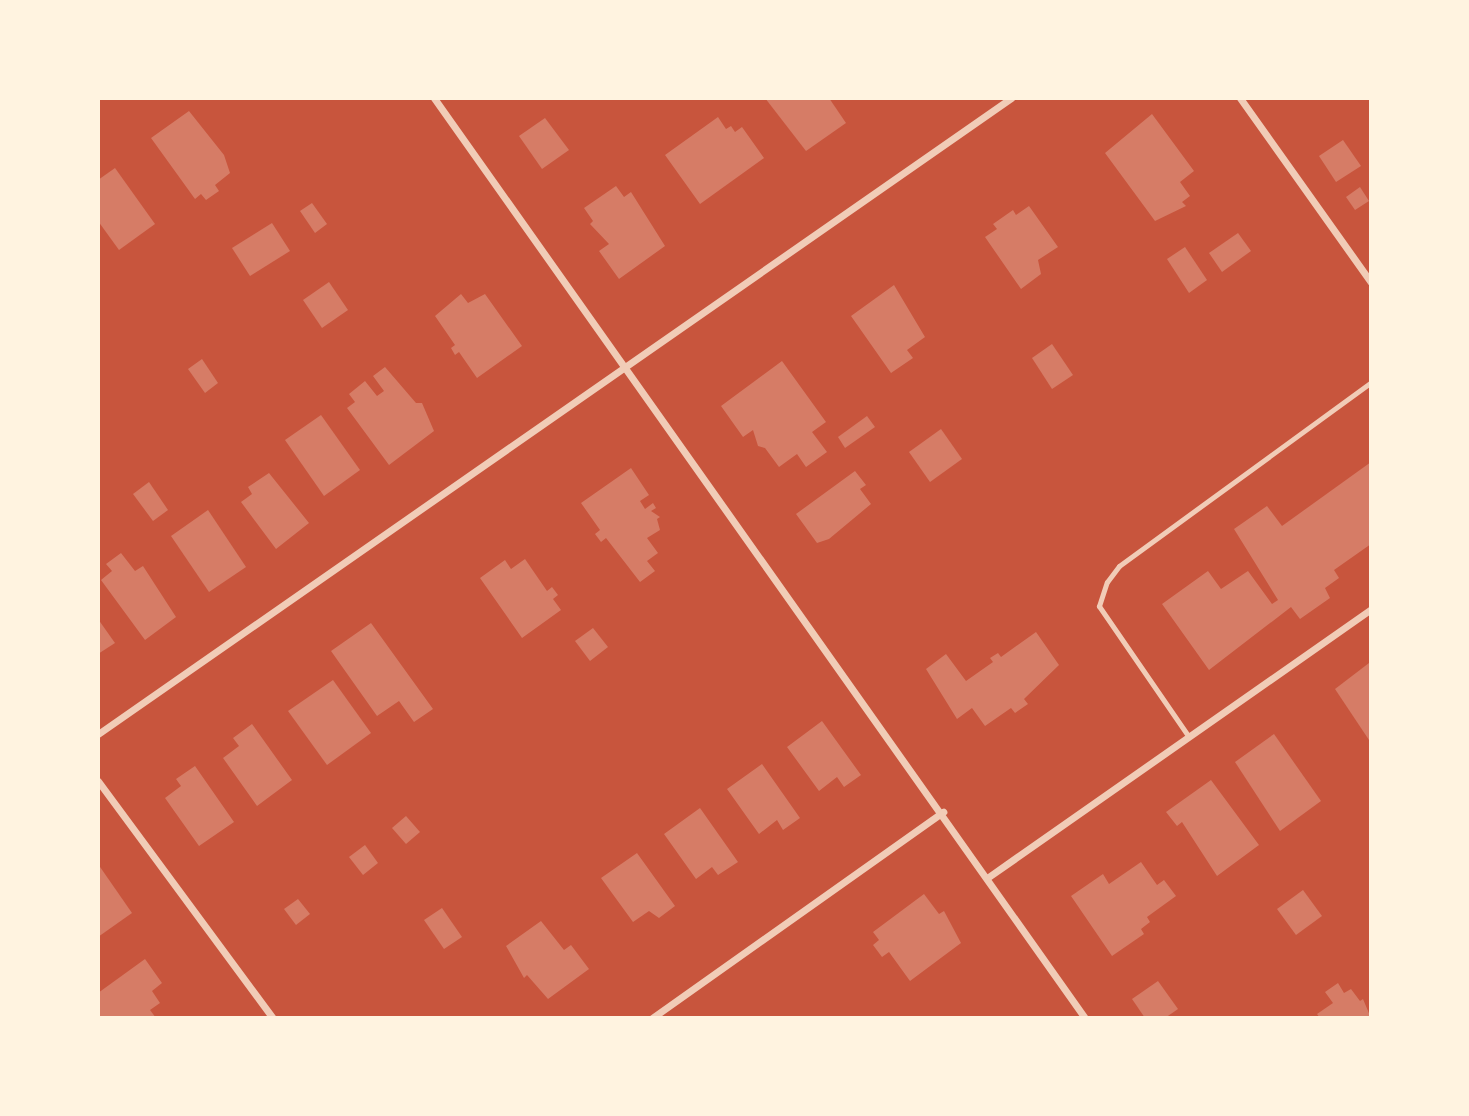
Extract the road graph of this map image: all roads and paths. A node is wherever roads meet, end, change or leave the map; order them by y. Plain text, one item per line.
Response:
1 (434, 98) edge
2 (1011, 98) edge
3 (1240, 98) edge
4 (1371, 282) edge
5 (623, 367) junction
6 (1371, 382) edge
7 (1371, 610) edge
8 (98, 734) edge
9 (1189, 737) junction
10 (98, 781) edge
11 (943, 812) junction
12 (987, 878) junction
13 (273, 1018) edge
14 (652, 1018) edge
15 (1086, 1018) edge

1 - 5 street
2 - 5 street
3 - 4 street
5 - 8 street
5 - 11 street
6 - 9 lane
7 - 9 street
9 - 12 street
10 - 13 street
11 - 12 street
11 - 14 street
12 - 15 street

